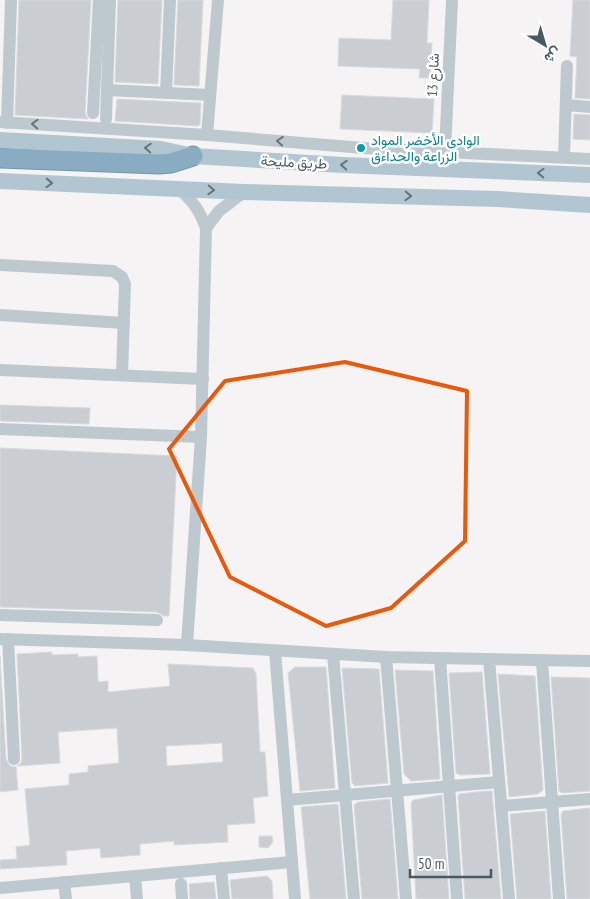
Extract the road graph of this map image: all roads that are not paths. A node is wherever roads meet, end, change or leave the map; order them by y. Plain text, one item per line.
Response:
1 (11, 0) edge
2 (99, 0) edge
3 (110, 0) edge
4 (170, 0) edge
5 (218, 0) edge
6 (452, 0) edge
7 (567, 66) dead end
8 (107, 90) junction
9 (166, 93) junction
10 (210, 95) junction
11 (566, 105) junction
12 (590, 106) edge
13 (93, 113) dead end
14 (106, 118) dead end
15 (3, 122) edge
16 (207, 135) junction
17 (0, 140) edge
18 (445, 151) junction
19 (193, 156) junction
20 (564, 157) junction
21 (0, 158) edge
22 (590, 159) edge
23 (590, 175) edge
24 (0, 181) edge
25 (177, 188) junction
26 (244, 192) junction
27 (590, 205) edge
28 (206, 228) junction
29 (0, 264) edge
30 (0, 316) edge
31 (124, 323) junction
32 (0, 370) edge
33 (122, 375) junction
34 (203, 379) junction
35 (0, 428) edge
36 (201, 437) junction
37 (0, 616) edge
38 (15, 616) junction
39 (157, 620) dead end
40 (8, 639) edge
41 (187, 646) junction
42 (275, 651) junction
43 (333, 654) junction
44 (386, 657) junction
45 (440, 658) junction
46 (489, 659) junction
47 (542, 661) junction
48 (590, 661) edge
49 (14, 759) dead end
50 (499, 782) junction
51 (449, 786) junction
52 (398, 791) junction
53 (344, 795) junction
54 (590, 799) edge
55 (287, 800) junction
56 (551, 802) junction
57 (501, 806) junction
58 (292, 862) junction
59 (221, 868) junction
60 (135, 876) junction
61 (64, 882) junction
62 (181, 884) dead end
63 (0, 888) edge
64 (66, 899) edge
65 (137, 899) edge
66 (182, 899) edge
67 (224, 899) edge
68 (295, 899) edge
69 (354, 899) edge
70 (406, 899) edge
71 (457, 899) edge
72 (509, 899) edge
73 (559, 899) edge

1 - 15 street
2 - 13 street
3 - 8 street
4 - 9 street
5 - 10 street
6 - 18 street, شارع 13
7 - 11 street
8 - 9 street
8 - 14 street
9 - 10 street
10 - 16 street
11 - 12 street
11 - 20 street
16 -> 15 street
18 -> 16 street
19 -> 17 main road, طريق مليحة
18 - 20 street
19 - 21 highway
23 -> 19 main road, طريق مليحة
20 - 22 street
24 -> 25 main road
25 -> 26 main road
25 - 28 street
26 -> 27 main road
26 - 28 street
28 - 34 street
29 - 31 street
30 - 31 street
31 - 33 street
32 - 33 street
33 - 34 street
34 - 36 street
35 - 36 street
36 - 41 street
37 - 38 street
38 - 39 street
38 - 40 street
40 - 41 street
40 - 49 street
41 - 42 street
42 - 43 street
42 - 55 street
43 - 44 street
43 - 53 street
44 - 45 street
44 - 52 street
45 - 46 street
45 - 51 street
46 - 47 street
46 - 50 street
47 - 48 street
47 - 56 street
50 - 51 street
50 - 57 street
51 - 52 street
51 - 71 street
52 - 53 street
52 - 70 street
53 - 55 street
53 - 69 street
54 - 56 street
55 - 58 street
56 - 57 street
56 - 73 street
57 - 72 street
58 - 59 street
58 - 68 street
59 - 60 street
59 - 67 street
60 - 61 street
60 - 65 street
61 - 63 street
61 - 64 street
62 - 66 street

